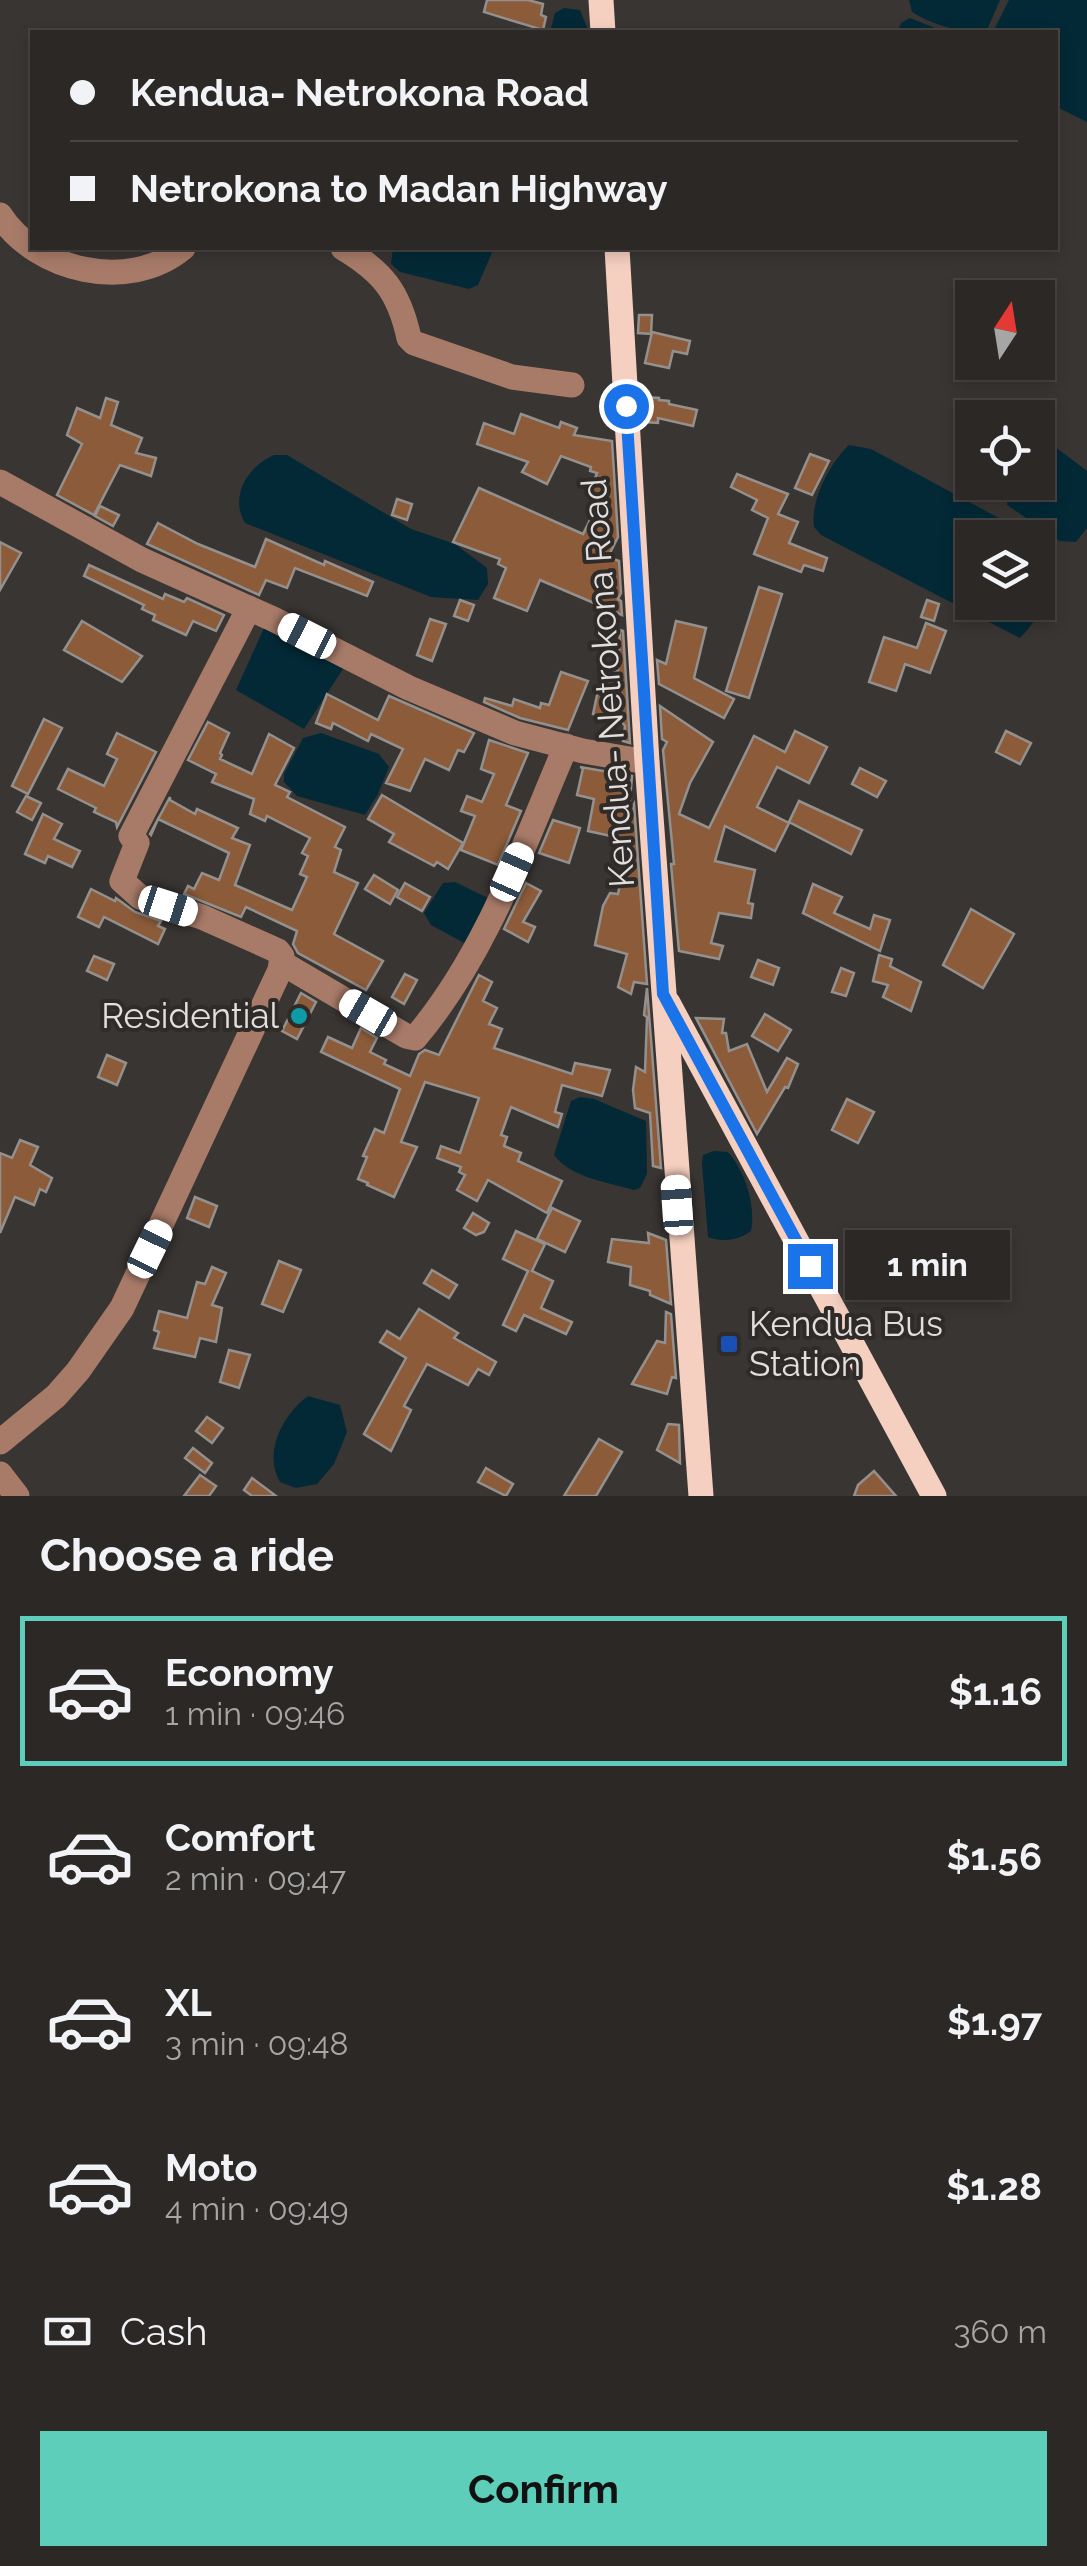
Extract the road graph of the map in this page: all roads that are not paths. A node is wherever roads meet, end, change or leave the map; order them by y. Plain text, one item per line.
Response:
1 (600, 0) edge
2 (603, 30) edge
3 (0, 215) edge
4 (30, 247) edge
5 (34, 250) edge
6 (180, 250) edge
7 (346, 250) edge
8 (617, 250) edge
9 (572, 385) dead end
10 (0, 482) edge
11 (249, 608) junction
12 (566, 746) junction
13 (647, 762) junction
14 (282, 963) junction
15 (663, 994) junction
16 (0, 1442) edge
17 (0, 1474) edge
18 (17, 1496) edge
19 (700, 1496) edge
20 (934, 1496) edge

1 - 2 main road
3 - 4 street
5 - 6 street
7 - 9 street
8 - 13 main road, Kendua- Netrokona Road
10 - 11 street
11 - 12 street
11 - 14 street
12 - 13 street
12 - 14 street
13 - 15 main road, Kendua- Netrokona Road
14 - 16 street
15 - 19 main road, Kendua- Netrokona Road
15 - 20 main road
17 - 18 street

